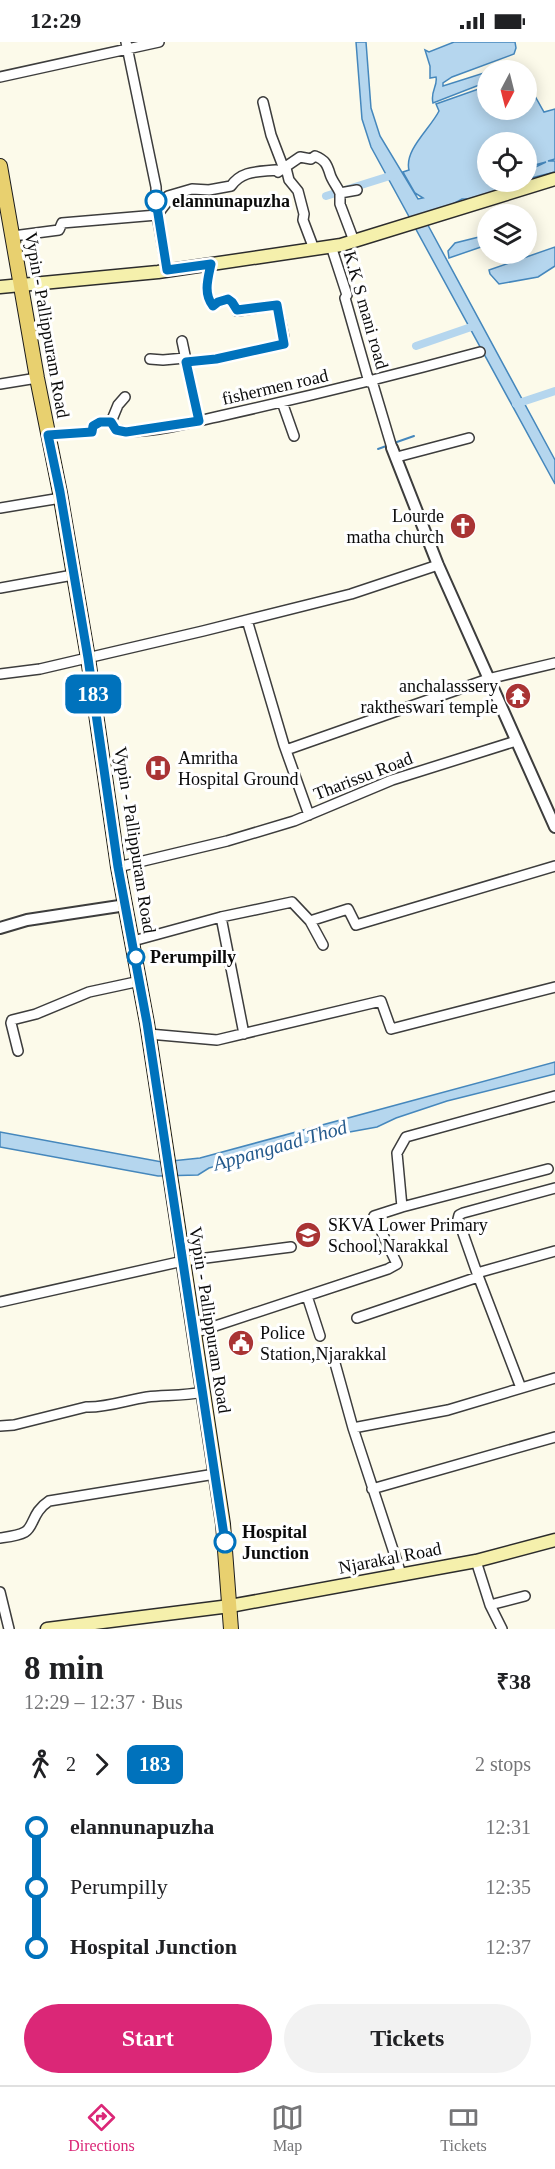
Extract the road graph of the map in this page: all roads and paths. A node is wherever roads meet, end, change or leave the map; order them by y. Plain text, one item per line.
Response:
1 (159, 42) edge
2 (126, 45) edge
3 (0, 77) edge
4 (263, 102) dead end
5 (0, 166) edge
6 (285, 168) junction
7 (555, 179) edge
8 (357, 190) dead end
9 (339, 192) junction
10 (157, 215) junction
11 (13, 236) junction
12 (354, 241) junction
13 (331, 246) junction
14 (314, 249) junction
15 (211, 264) junction
16 (167, 270) junction
17 (22, 285) junction
18 (0, 287) edge
19 (182, 340) dead end
20 (480, 352) dead end
21 (150, 359) dead end
22 (185, 360) junction
23 (37, 378) junction
24 (371, 382) junction
25 (0, 384) edge
26 (125, 397) dead end
27 (282, 402) junction
28 (199, 421) junction
29 (111, 422) junction
30 (48, 435) junction
31 (294, 436) dead end
32 (469, 438) dead end
33 (393, 448) junction
34 (61, 498) junction
35 (0, 508) edge
36 (438, 565) junction
37 (74, 575) junction
38 (0, 588) edge
39 (247, 620) junction
40 (88, 658) junction
41 (555, 663) edge
42 (0, 674) edge
43 (488, 679) junction
44 (516, 741) junction
45 (286, 750) junction
46 (309, 815) junction
47 (555, 827) edge
48 (555, 866) edge
49 (118, 867) junction
50 (126, 905) junction
51 (221, 917) junction
52 (310, 921) junction
53 (0, 928) edge
54 (133, 941) junction
55 (323, 945) dead end
56 (140, 981) junction
57 (555, 987) edge
58 (149, 1034) junction
59 (244, 1034) junction
60 (18, 1051) dead end
61 (555, 1096) edge
62 (548, 1169) dead end
63 (555, 1188) edge
64 (402, 1207) junction
65 (291, 1247) dead end
66 (555, 1251) edge
67 (183, 1261) junction
68 (478, 1275) junction
69 (307, 1296) junction
70 (0, 1302) edge
71 (357, 1318) dead end
72 (194, 1333) junction
73 (320, 1336) dead end
74 (333, 1356) dead end
75 (555, 1378) edge
76 (521, 1388) junction
77 (203, 1392) junction
78 (0, 1426) edge
79 (353, 1428) junction
80 (555, 1437) edge
81 (215, 1474) junction
82 (372, 1489) junction
83 (0, 1538) edge
84 (555, 1540) edge
85 (476, 1561) junction
86 (401, 1574) junction
87 (0, 1592) edge
88 (525, 1596) dead end
89 (490, 1605) junction
90 (230, 1606) junction
91 (107, 1625) edge
92 (9, 1629) edge
93 (47, 1629) edge
94 (231, 1629) edge
95 (501, 1629) edge

1 - 2 street
2 - 3 street
2 - 10 street
4 - 6 street
5 - 11 main road, Vypin - Pallippuram Road
6 - 9 street
6 - 10 street
6 - 14 street
7 - 12 main road
8 - 9 street
9 - 12 street
10 - 11 street
10 - 16 street
11 - 17 main road, Vypin - Pallippuram Road
12 - 13 main road
13 - 14 main road
13 - 24 street, K.K S mani road
14 - 15 main road
15 - 16 main road
15 - 22 street
16 - 17 main road
17 - 18 main road
17 - 23 main road, Vypin - Pallippuram Road
19 - 22 street
20 - 24 street, fishermen road
21 - 22 street
22 - 28 street
23 - 25 street
23 - 30 main road, Vypin - Pallippuram Road
24 - 27 street, fishermen road
24 - 33 street, K.K S mani road
26 - 29 street
27 - 28 street, fishermen road
27 - 31 street
28 - 29 street, fishermen road
29 - 30 street
30 - 34 main road, Vypin - Pallippuram Road
32 - 33 street
33 - 36 street
34 - 35 street
34 - 37 main road, Vypin - Pallippuram Road
36 - 39 street
36 - 43 street
37 - 38 street
37 - 40 main road, Vypin - Pallippuram Road
39 - 40 street
39 - 45 street
40 - 42 street
40 - 49 main road, Vypin - Pallippuram Road
41 - 43 street
43 - 44 street
43 - 45 street
44 - 46 street, Tharissu Road
44 - 47 street
45 - 46 street
46 - 49 street, Tharissu Road
48 - 52 street
49 - 50 main road, Vypin - Pallippuram Road
50 - 53 street
50 - 54 main road, Vypin - Pallippuram Road
51 - 52 street
51 - 54 street
51 - 59 street
52 - 55 street
54 - 56 main road, Vypin - Pallippuram Road
56 - 58 main road, Vypin - Pallippuram Road
56 - 60 street
57 - 59 street
58 - 59 street
58 - 67 main road, Vypin - Pallippuram Road
61 - 64 street
62 - 64 street
63 - 68 street
64 - 69 street
65 - 67 street
66 - 68 street
67 - 70 street
67 - 72 main road, Vypin - Pallippuram Road
68 - 71 street
68 - 76 street
69 - 72 street
69 - 73 street
72 - 77 main road, Vypin - Pallippuram Road
74 - 79 street
75 - 76 street
76 - 79 street
77 - 78 street
77 - 81 main road, Vypin - Pallippuram Road
79 - 82 street
80 - 82 street
81 - 83 street
81 - 90 main road, Vypin - Pallippuram Road
82 - 86 street
84 - 85 main road, Njarakal Road
85 - 86 main road, Njarakal Road
85 - 89 street
86 - 90 main road, Njarakal Road
87 - 92 street
88 - 89 street
89 - 95 street
90 - 91 main road, Njarakal Road
90 - 94 main road, Vypin - Pallippuram Road
91 - 93 main road, Njarakal Road

